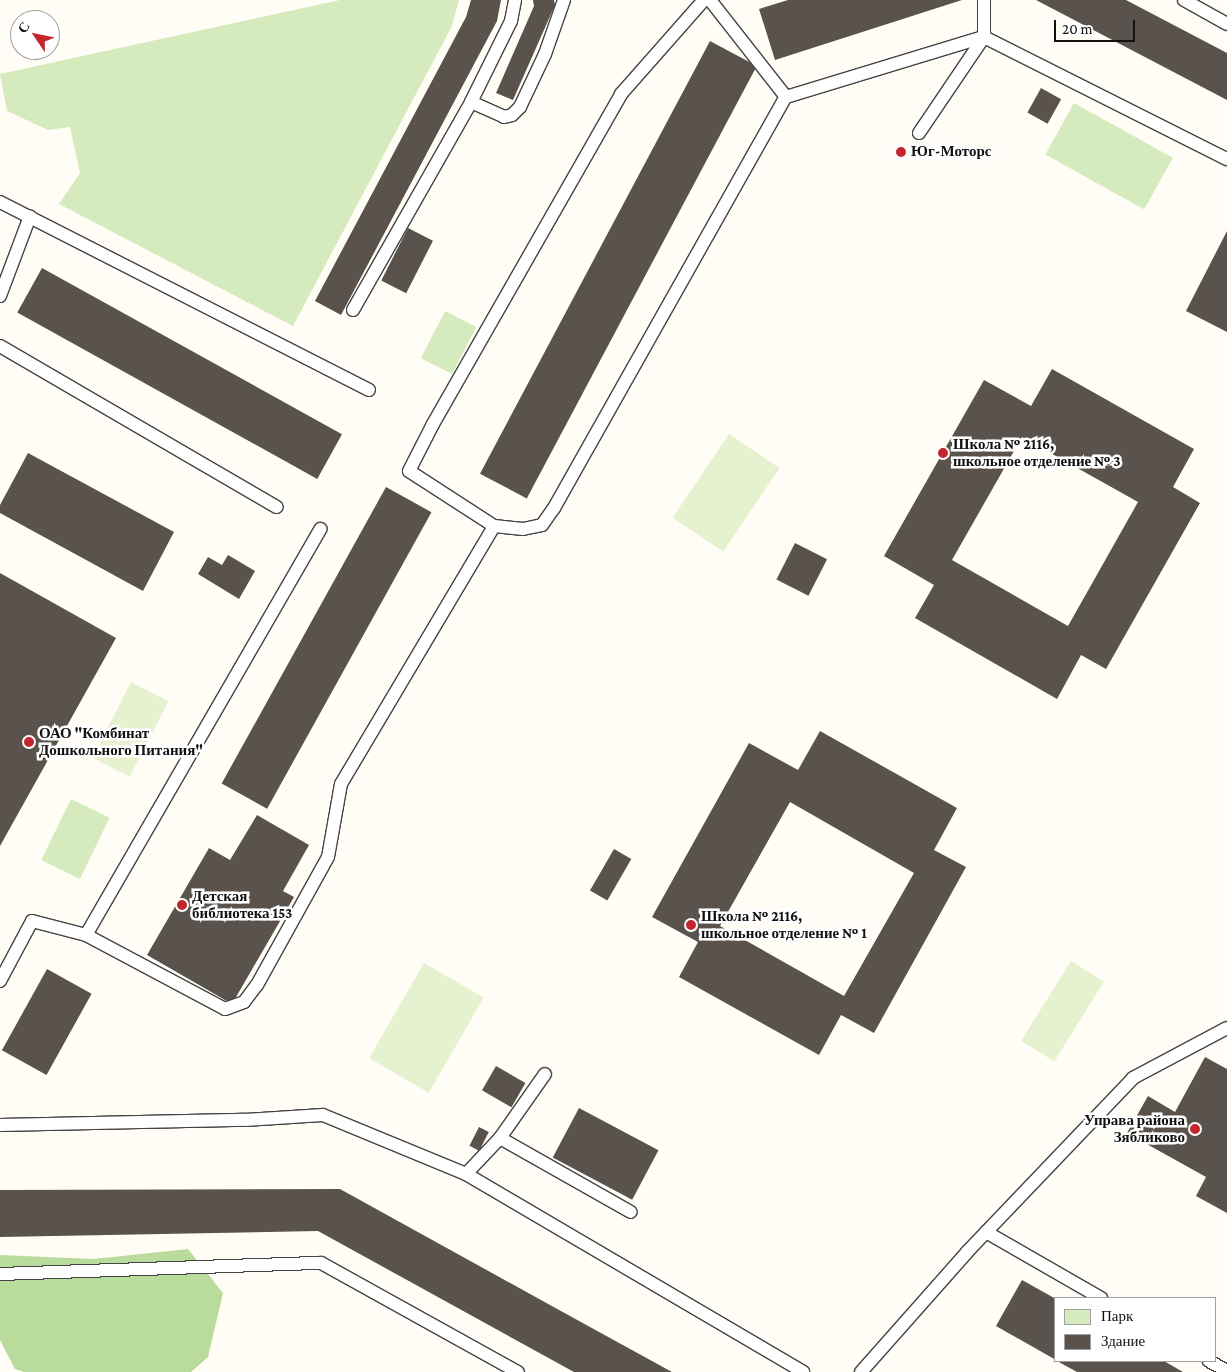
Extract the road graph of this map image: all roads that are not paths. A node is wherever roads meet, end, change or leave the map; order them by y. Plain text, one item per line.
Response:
1 (514, 0) edge
2 (564, 0) edge
3 (704, 0) edge
4 (710, 0) edge
5 (984, 0) edge
6 (1184, 0) edge
7 (1227, 24) edge
8 (984, 37) junction
9 (786, 97) junction
10 (471, 102) junction
11 (919, 132) dead end
12 (1227, 159) edge
13 (0, 202) edge
14 (30, 216) junction
15 (0, 296) edge
16 (353, 310) dead end
17 (0, 346) edge
18 (369, 390) dead end
19 (277, 507) dead end
20 (494, 526) junction
21 (320, 529) dead end
22 (86, 935) junction
23 (0, 981) edge
24 (1227, 1028) edge
25 (546, 1074) dead end
26 (0, 1125) edge
27 (500, 1138) junction
28 (466, 1174) junction
29 (631, 1212) dead end
30 (986, 1232) junction
31 (0, 1274) edge
32 (1099, 1297) edge
33 (1211, 1362) edge
34 (1227, 1371) edge
35 (518, 1372) edge
36 (803, 1372) edge
37 (861, 1372) edge

1 - 10 lane
2 - 10 lane
3 - 20 lane
4 - 9 lane
5 - 8 lane
6 - 7 lane
8 - 9 lane
8 - 11 lane
8 - 12 lane
9 - 20 lane
10 - 16 lane
13 - 14 lane
14 - 15 lane
14 - 18 lane
17 - 19 lane
20 - 22 lane
21 - 22 lane
22 - 23 lane
24 - 30 lane
25 - 27 lane
26 - 28 lane
27 - 28 lane
27 - 29 lane
28 - 36 lane
30 - 32 lane
30 - 37 lane
31 - 35 lane
33 - 34 lane

